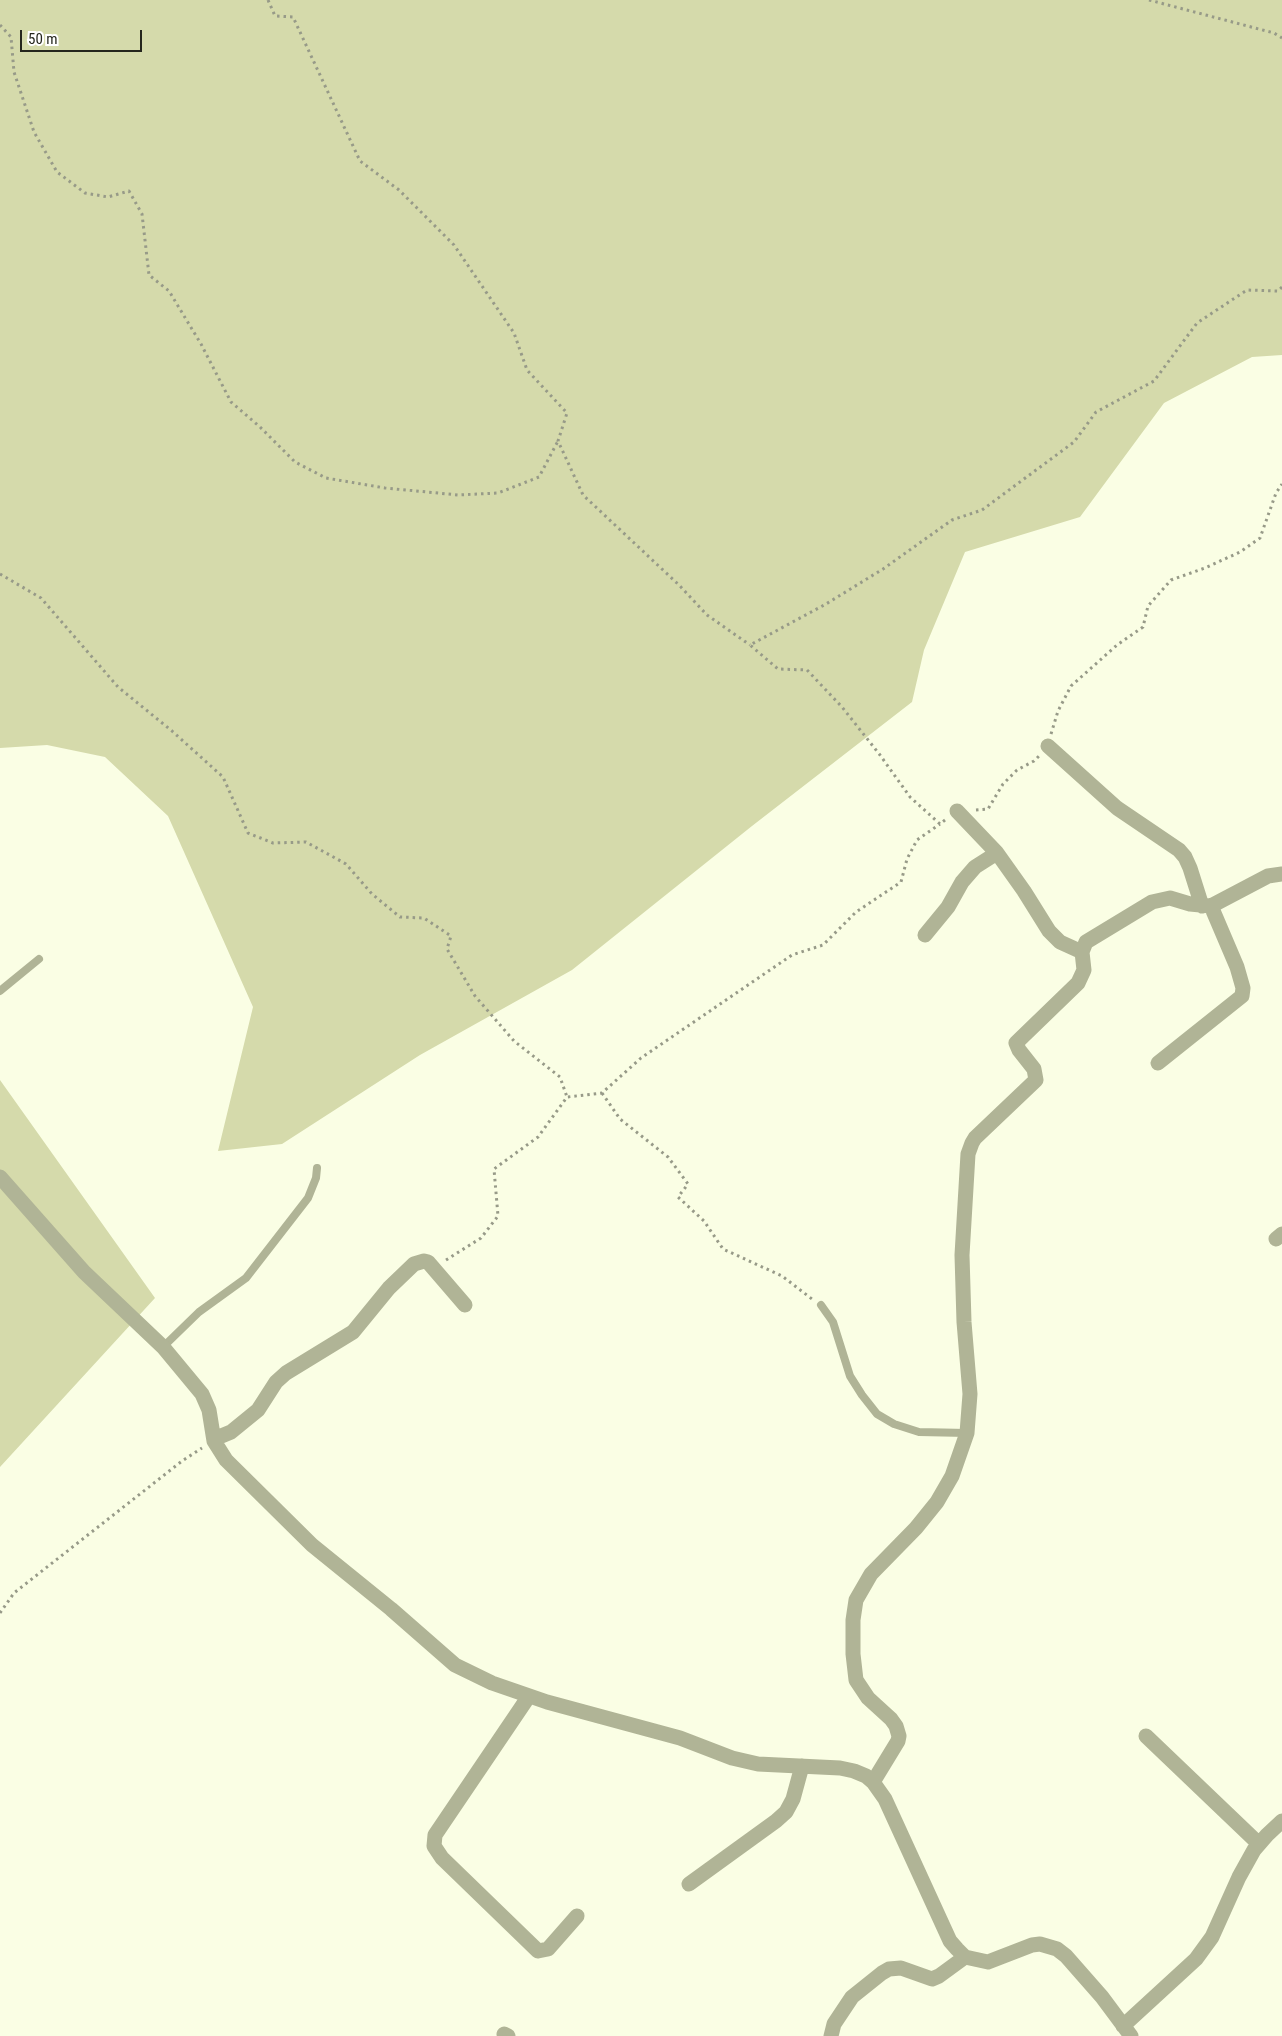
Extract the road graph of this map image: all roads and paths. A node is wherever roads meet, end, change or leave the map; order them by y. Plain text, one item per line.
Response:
1 (268, 0) edge
2 (1149, 0) edge
3 (0, 25) edge
4 (1282, 38) edge
5 (1282, 287) edge
6 (558, 441) junction
7 (1282, 484) edge
8 (0, 574) edge
9 (750, 645) junction
10 (1048, 746) junction
11 (957, 811) junction
12 (940, 824) junction
13 (997, 853) junction
14 (1282, 874) edge
15 (1206, 906) junction
16 (925, 935) dead end
17 (1082, 952) junction
18 (39, 960) dead end
19 (0, 991) edge
20 (1158, 1063) dead end
21 (602, 1093) junction
22 (567, 1097) junction
23 (317, 1168) dead end
24 (0, 1177) edge
25 (433, 1267) junction
26 (465, 1305) dead end
27 (821, 1305) joint
28 (163, 1348) junction
29 (967, 1433) junction
30 (214, 1440) junction
31 (0, 1613) edge
32 (529, 1696) junction
33 (1146, 1736) dead end
34 (802, 1766) junction
35 (873, 1782) junction
36 (1282, 1822) edge
37 (1259, 1844) junction
38 (689, 1884) dead end
39 (577, 1916) dead end
40 (965, 1957) junction
41 (1127, 2031) edge
42 (831, 2036) edge

1 - 6 path
2 - 4 path
3 - 6 path
5 - 9 path
6 - 9 path
7 - 10 path
8 - 22 path
9 - 12 path
10 - 11 path
10 - 15 street
11 - 12 path
11 - 13 street
12 - 21 path
13 - 16 street
13 - 17 street
14 - 15 street
15 - 17 street
15 - 20 street
17 - 29 street
18 - 19 lane
21 - 22 path
21 - 27 path
22 - 25 path
23 - 28 lane
24 - 28 street
25 - 26 street
25 - 30 street
27 - 29 lane
28 - 30 street
29 - 35 street
30 - 31 path
30 - 32 street
32 - 34 street
32 - 39 street
33 - 37 street
34 - 35 street
34 - 38 street
35 - 40 street
36 - 37 street
37 - 41 street
40 - 41 street
40 - 42 street

